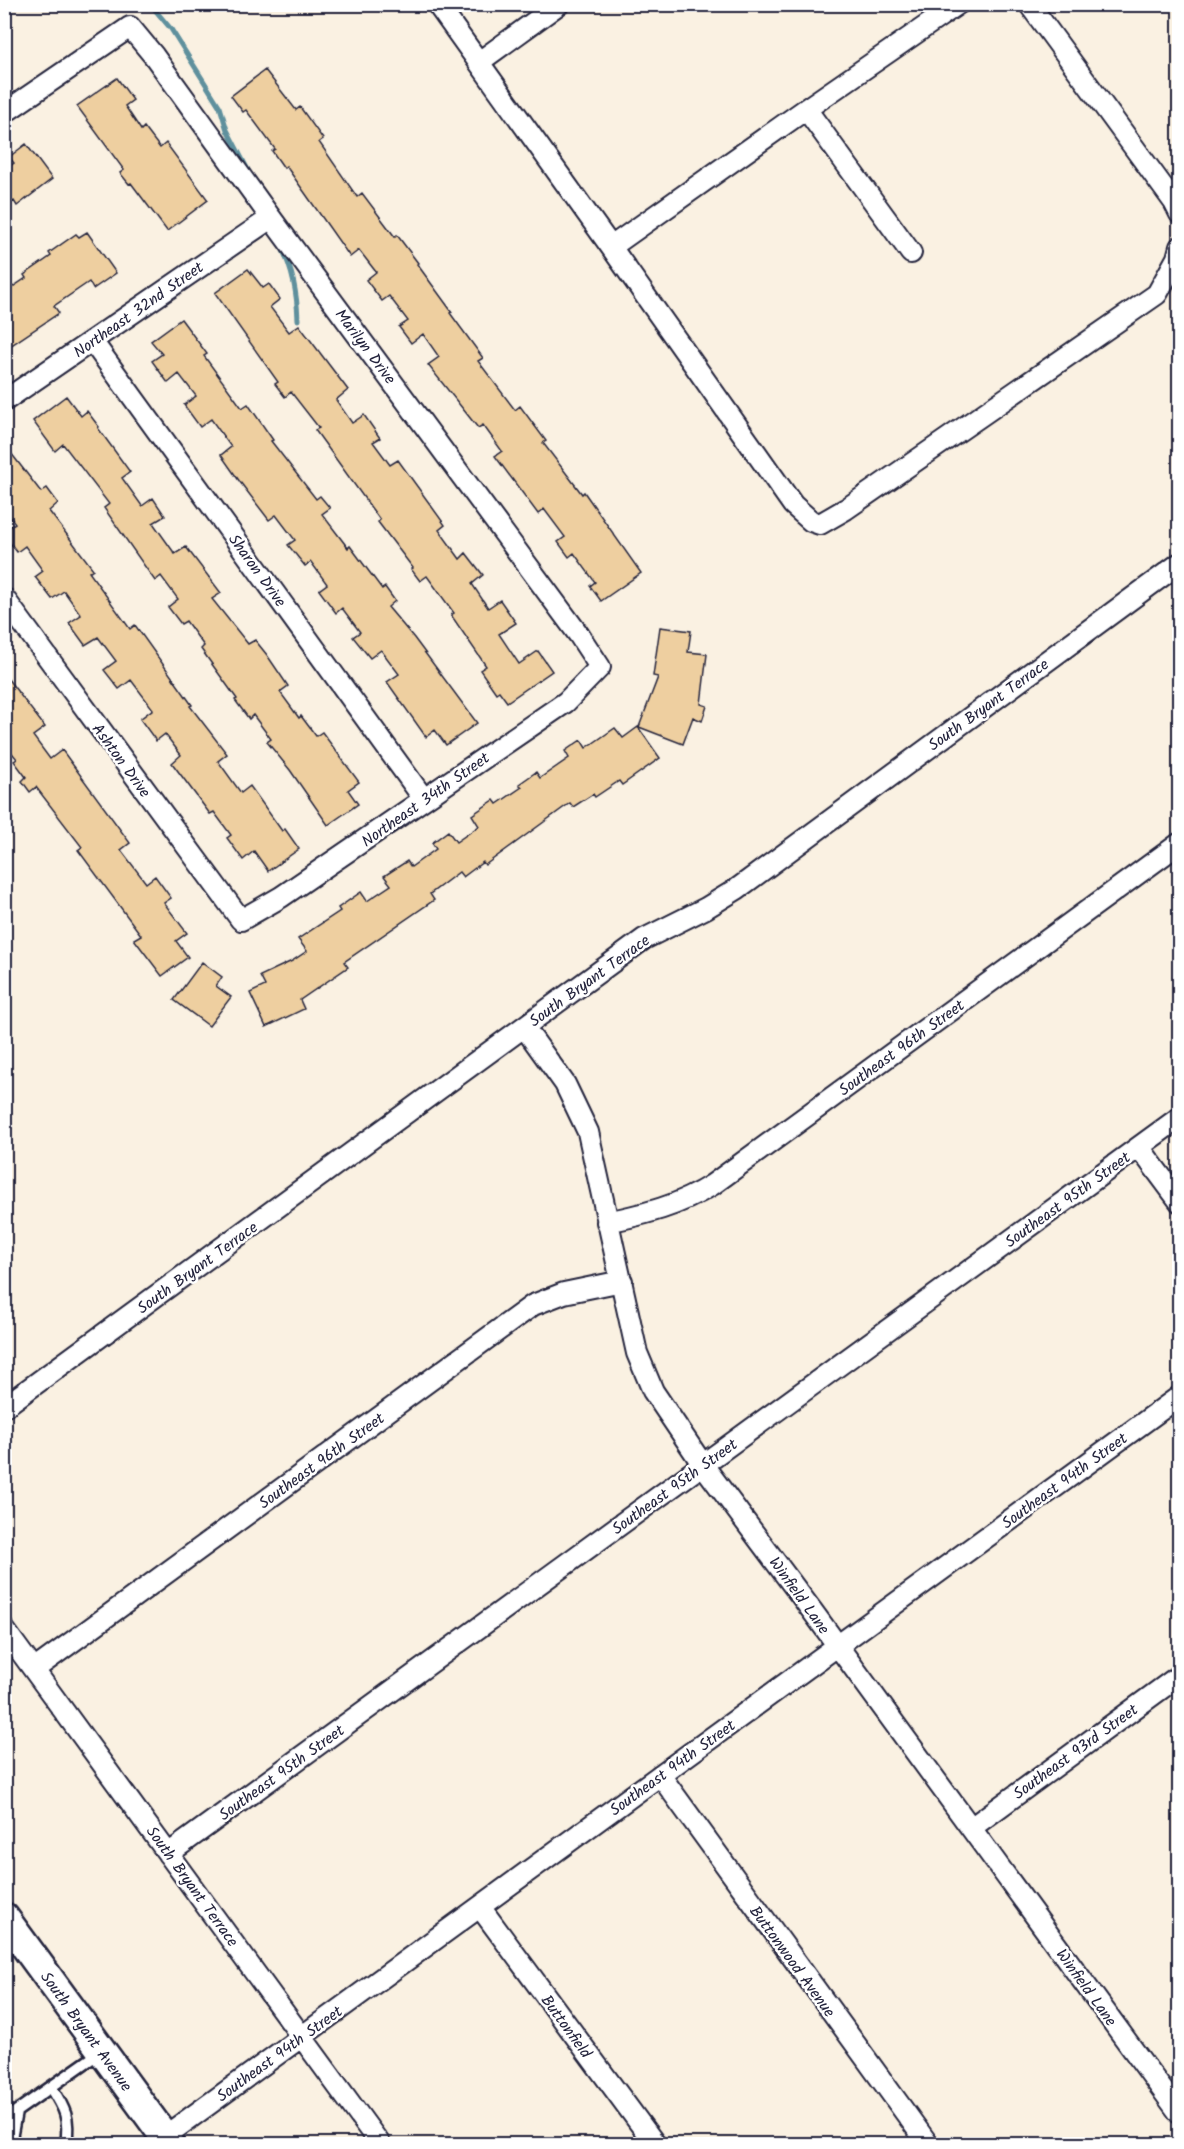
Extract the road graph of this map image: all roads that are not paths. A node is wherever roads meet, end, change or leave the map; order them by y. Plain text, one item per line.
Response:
1 (436, 4) edge
2 (559, 4) edge
3 (958, 4) edge
4 (1029, 4) edge
5 (479, 62) junction
6 (806, 109) junction
7 (4, 113) edge
8 (1179, 213) edge
9 (271, 218) junction
10 (611, 247) junction
11 (1179, 247) edge
12 (911, 253) dead end
13 (92, 341) junction
14 (4, 401) edge
15 (1179, 563) edge
16 (4, 598) edge
17 (600, 667) joint
18 (424, 799) junction
19 (1179, 843) edge
20 (241, 920) joint
21 (524, 1028) junction
22 (1179, 1117) edge
23 (1139, 1147) junction
24 (1179, 1202) edge
25 (607, 1222) junction
26 (622, 1281) junction
27 (1179, 1396) edge
28 (4, 1407) edge
29 (703, 1465) junction
30 (4, 1629) edge
31 (837, 1646) junction
32 (34, 1669) junction
33 (1179, 1675) edge
34 (660, 1775) junction
35 (971, 1828) junction
36 (168, 1854) junction
37 (480, 1907) junction
38 (4, 1917) edge
39 (302, 2036) junction
40 (102, 2051) junction
41 (51, 2087) junction
42 (16, 2112) junction
43 (1179, 2114) edge
44 (4, 2120) edge
45 (167, 2141) edge
46 (10, 2145) edge
47 (66, 2145) edge
48 (380, 2145) edge
49 (655, 2145) edge
50 (928, 2145) edge

1 - 5 street
2 - 5 street
3 - 6 street
4 - 8 street
5 - 10 street
6 - 10 street
6 - 12 street
7 - 9 street, Marilyn Drive
9 - 13 street, Northeast 32nd Street
9 - 17 street, Marilyn Drive
10 - 11 street
13 - 14 street, Northeast 32nd Street
13 - 18 street, Sharon Drive
15 - 21 street, South Bryant Terrace
16 - 20 street, Ashton Drive
17 - 18 street, Northeast 34th Street
18 - 20 street, Northeast 34th Street
19 - 25 street, Southeast 96th Street
21 - 25 street, Winfield Lane
21 - 28 street, South Bryant Terrace
22 - 23 street, Southeast 95th Street
23 - 24 street
23 - 29 street, Southeast 95th Street
25 - 26 street, Winfield Lane
26 - 29 street, Winfield Lane
26 - 32 street, Southeast 96th Street
27 - 31 street, Southeast 94th Street
29 - 31 street, Winfield Lane
29 - 36 street, Southeast 95th Street
30 - 32 street, South Bryant Terrace
31 - 34 street, Southeast 94th Street
31 - 35 street, Winfield Lane
32 - 36 street, South Bryant Terrace
33 - 35 street, Southeast 93rd Street
34 - 37 street, Southeast 94th Street
34 - 50 street, Buttonwood Avenue
35 - 43 street, Winfield Lane
36 - 39 street, South Bryant Terrace
37 - 39 street, Southeast 94th Street
37 - 49 street, Buttonfield
38 - 40 street, South Bryant Avenue
39 - 45 street, Southeast 94th Street
39 - 48 street, South Bryant Terrace
40 - 41 lane
40 - 45 street, South Bryant Avenue
41 - 42 lane
41 - 47 lane
42 - 44 lane
42 - 46 lane

